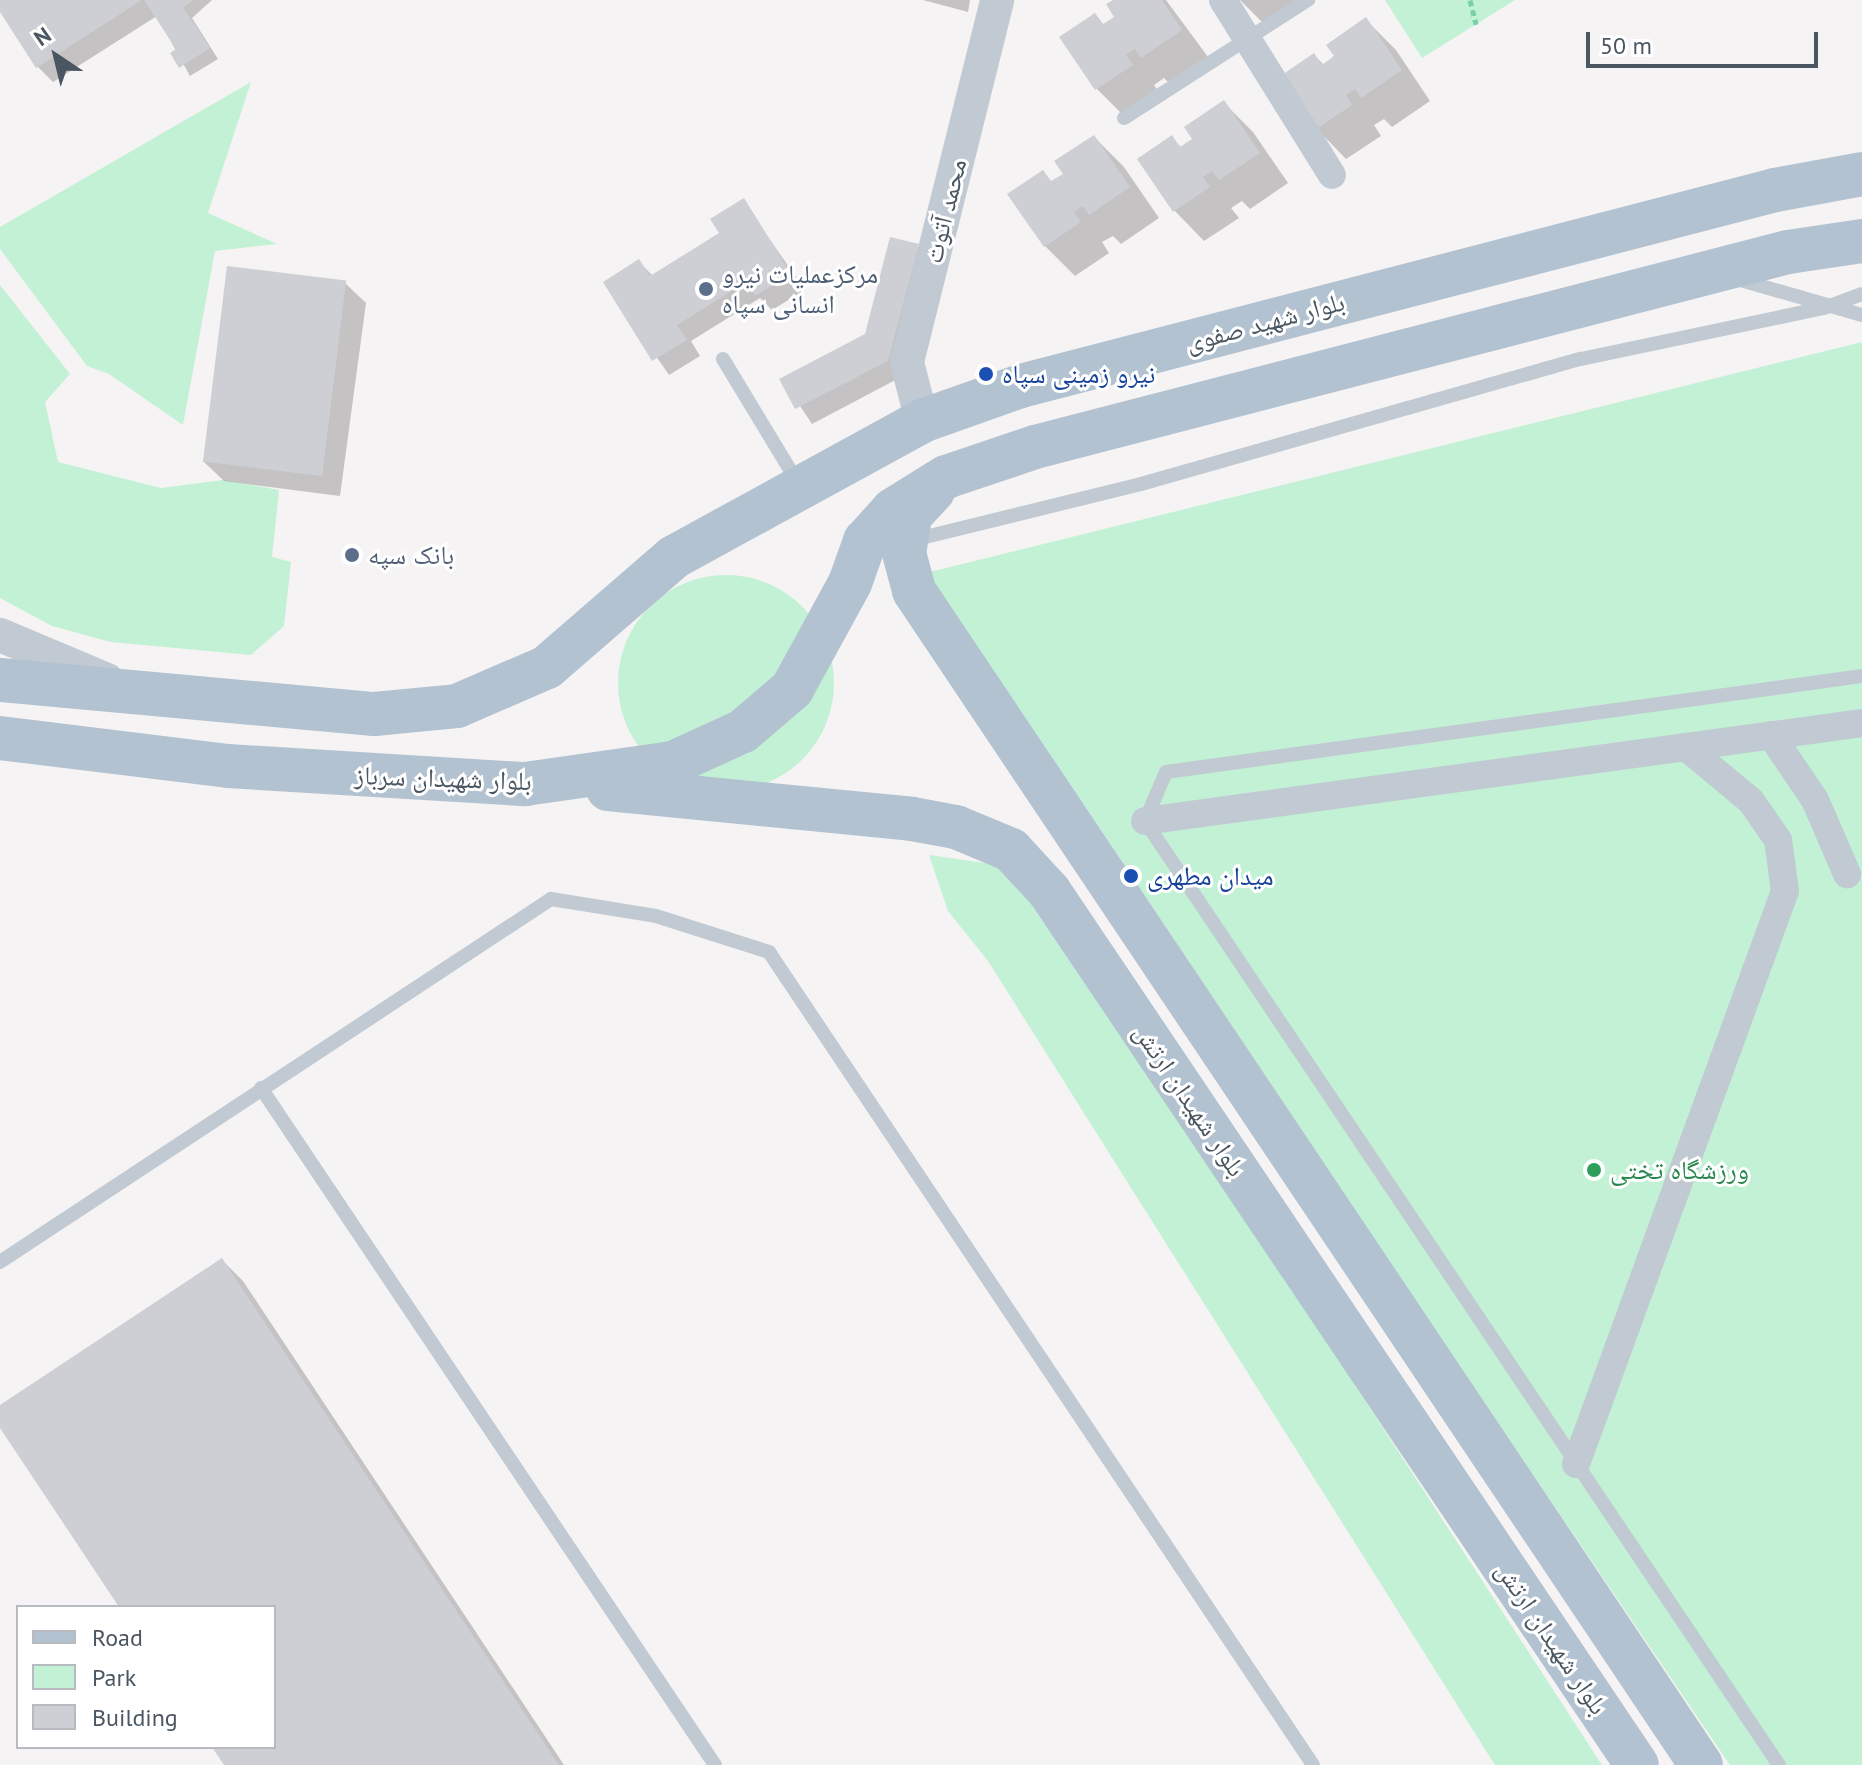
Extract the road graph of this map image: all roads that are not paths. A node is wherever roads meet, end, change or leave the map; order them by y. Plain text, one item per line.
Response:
1 (997, 0) edge
2 (1223, 0) edge
3 (1308, 0) edge
4 (1248, 39) junction
5 (1124, 118) dead end
6 (1862, 174) edge
7 (1332, 175) dead end
8 (1862, 241) edge
9 (1714, 271) junction
10 (1862, 294) edge
11 (1824, 308) junction
12 (1862, 315) edge
13 (723, 359) dead end
14 (922, 421) junction
15 (946, 477) junction
16 (801, 486) junction
17 (905, 542) junction
18 (0, 635) edge
19 (1862, 676) edge
20 (0, 680) edge
21 (141, 693) junction
22 (1862, 723) edge
23 (1771, 735) junction
24 (0, 738) edge
25 (1686, 747) junction
26 (525, 784) junction
27 (1145, 821) junction
28 (1847, 874) dead end
29 (261, 1088) junction
30 (0, 1262) edge
31 (1576, 1464) junction
32 (715, 1765) edge
33 (1313, 1765) edge
34 (1637, 1765) edge
35 (1701, 1765) edge
36 (1779, 1765) edge

1 - 14 street, محمد آتوت
2 - 4 street
3 - 4 lane
4 - 5 lane
4 - 7 street
6 - 14 main road, بلوار شهید صفوی
8 - 9 main road
9 - 11 lane
9 - 15 main road
10 - 11 lane
11 - 12 lane
11 - 17 lane
13 - 16 lane
14 - 16 main road, بلوار شهید صفوی
15 - 17 main road
15 - 26 main road, بلوار شهیدان سرباز
16 - 21 main road, بلوار شهید صفوی
17 - 35 main road, بلوار شهیدان ارتش
18 - 21 street
19 - 27 lane
20 - 21 main road
22 - 23 street
23 - 25 street
23 - 28 street
24 - 26 main road, بلوار شهیدان سرباز
25 - 27 street
25 - 31 street
26 - 34 main road, بلوار شهیدان ارتش
27 - 31 lane
29 - 30 lane
29 - 32 lane
29 - 33 lane
31 - 36 lane

